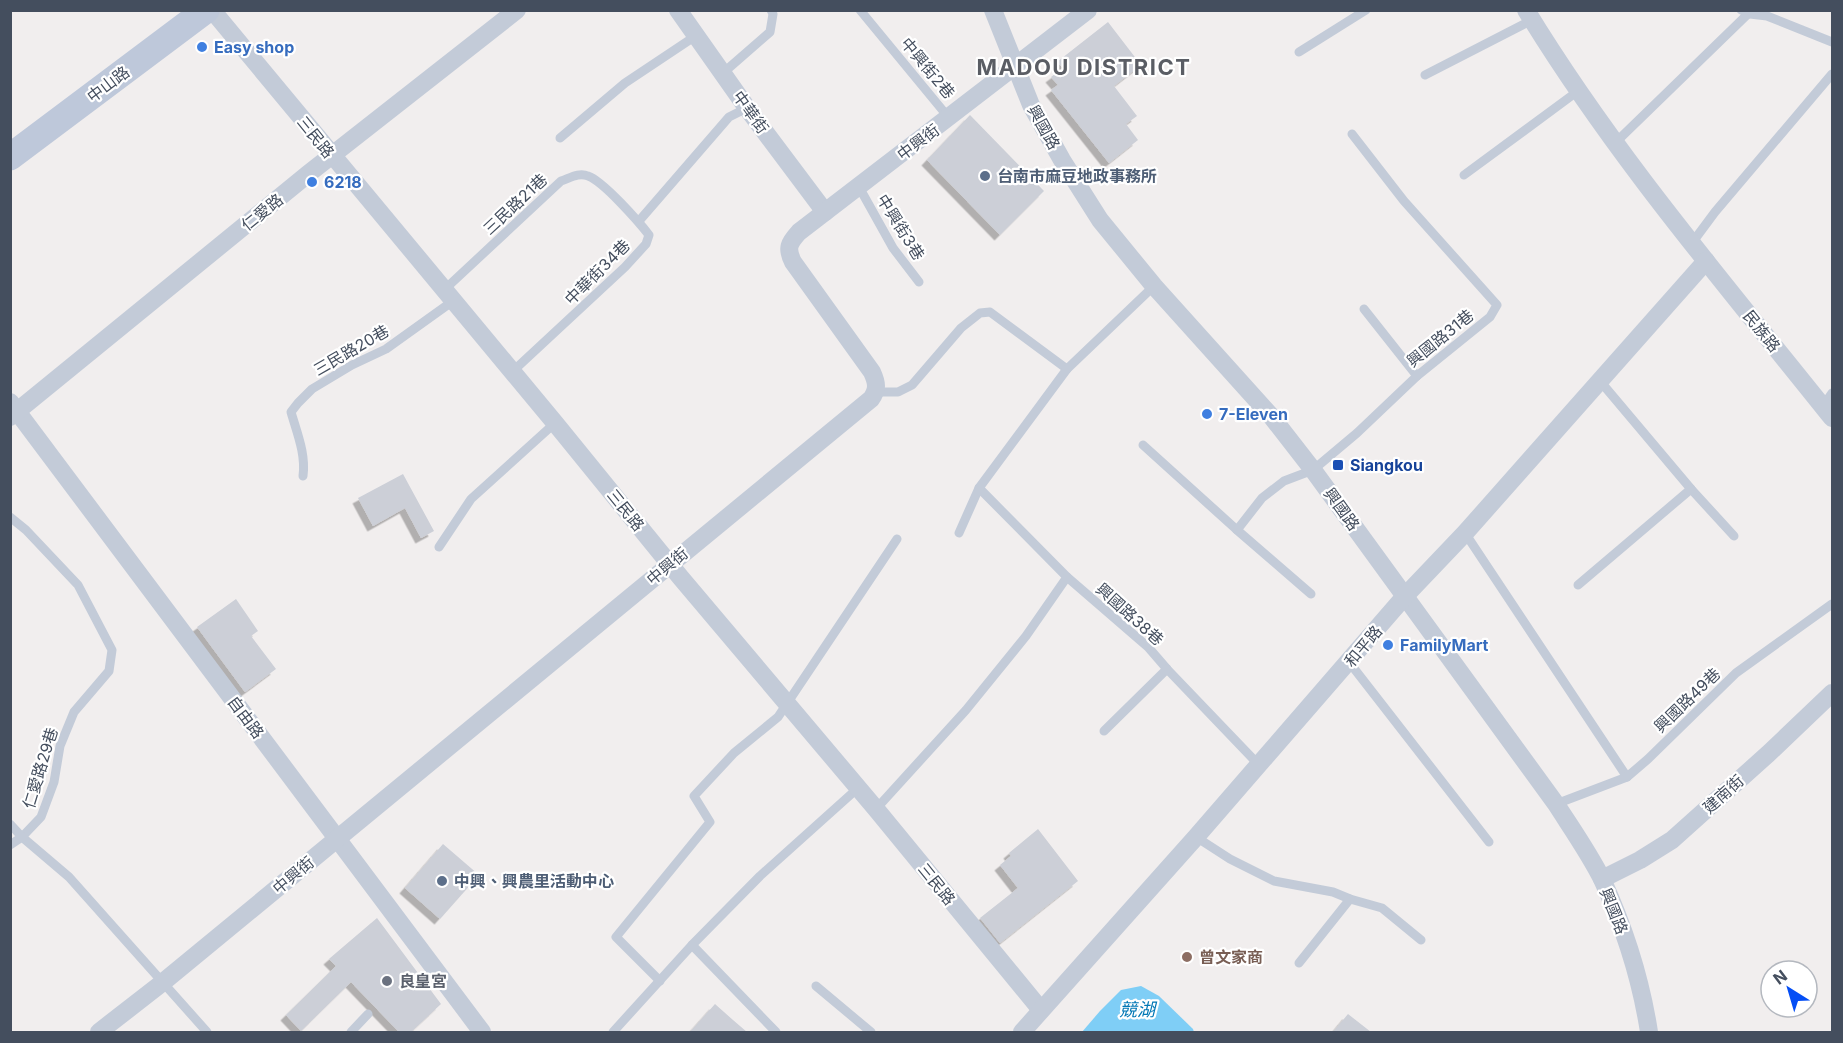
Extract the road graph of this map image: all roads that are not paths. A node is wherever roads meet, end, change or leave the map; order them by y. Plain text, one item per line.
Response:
1 (206, 10) edge
2 (212, 10) edge
3 (516, 10) edge
4 (678, 10) edge
5 (771, 10) edge
6 (860, 10) edge
7 (993, 10) edge
8 (1088, 10) edge
9 (1366, 10) edge
10 (1773, 10) edge
11 (1748, 12) edge
12 (1529, 15) edge
13 (697, 35) junction
14 (1833, 42) edge
15 (1299, 52) dead end
16 (1016, 67) junction
17 (723, 73) junction
18 (1833, 74) edge
19 (1425, 75) dead end
20 (1578, 91) junction
21 (747, 108) junction
22 (949, 118) junction
23 (1352, 134) dead end
24 (560, 138) dead end
25 (1614, 144) junction
26 (331, 156) junction
27 (10, 157) edge
28 (1464, 175) dead end
29 (859, 187) junction
30 (825, 212) junction
31 (639, 221) junction
32 (1692, 243) junction
33 (1706, 261) junction
34 (919, 282) dead end
35 (1154, 286) junction
36 (449, 296) junction
37 (1364, 309) dead end
38 (1067, 369) junction
39 (512, 372) junction
40 (1417, 376) junction
41 (1600, 381) junction
42 (876, 392) junction
43 (1829, 406) edge
44 (13, 410) edge
45 (555, 423) junction
46 (1143, 445) dead end
47 (1313, 470) junction
48 (303, 476) dead end
49 (979, 488) junction
50 (1691, 489) junction
51 (10, 517) edge
52 (1237, 530) junction
53 (1465, 533) junction
54 (959, 534) dead end
55 (1734, 536) dead end
56 (897, 539) dead end
57 (439, 547) dead end
58 (669, 564) junction
59 (1066, 577) junction
60 (1578, 585) dead end
61 (1311, 594) dead end
62 (1405, 596) junction
63 (1833, 604) edge
64 (1349, 663) junction
65 (1167, 669) junction
66 (1833, 693) edge
67 (786, 703) junction
68 (1104, 731) dead end
69 (1259, 765) junction
70 (1627, 777) junction
71 (858, 788) junction
72 (1556, 804) junction
73 (876, 809) junction
74 (10, 824) edge
75 (22, 837) junction
76 (1196, 837) junction
77 (337, 838) junction
78 (1489, 842) dead end
79 (10, 845) edge
80 (1602, 879) junction
81 (1350, 899) junction
82 (1421, 940) dead end
83 (692, 945) junction
84 (1299, 963) dead end
85 (660, 981) junction
86 (162, 984) junction
87 (816, 986) dead end
88 (1041, 1010) junction
89 (368, 1014) dead end
90 (99, 1032) edge
91 (207, 1032) edge
92 (351, 1032) edge
93 (482, 1032) edge
94 (613, 1032) edge
95 (776, 1032) edge
96 (871, 1032) edge
97 (1022, 1032) edge
98 (1649, 1032) edge

1 - 27 main road, 中山路
2 - 26 street, 三民路
3 - 26 street, 仁愛路
4 - 13 street, 中華街
5 - 17 lane
6 - 22 lane, 中興街2巷
7 - 16 street, 興國路
8 - 16 street, 中興街
9 - 15 lane
10 - 11 lane
11 - 14 lane
11 - 25 lane
12 - 19 lane
12 - 20 street, 民族路
13 - 17 street, 中華街
13 - 24 lane
16 - 22 street, 中興街
16 - 35 street, 興國路
17 - 21 street, 中華街
18 - 32 lane
20 - 25 street, 民族路
20 - 28 lane
21 - 30 street, 中華街
21 - 31 lane, 中華街34巷
22 - 29 street, 中興街
23 - 40 lane, 興國路31巷
25 - 32 street, 民族路
26 - 36 street, 三民路
26 - 44 street, 仁愛路
29 - 30 street, 中興街
29 - 34 lane, 中興街3巷
30 - 42 street, 中興街
31 - 36 lane, 三民路21巷
31 - 39 lane, 中華街34巷
32 - 33 street, 民族路
33 - 41 street, 和平路
33 - 43 street, 民族路
35 - 38 lane
35 - 47 street, 興國路
36 - 39 street, 三民路
36 - 48 lane, 三民路20巷
37 - 40 lane
38 - 42 lane
38 - 49 lane
39 - 45 street, 三民路
40 - 47 lane, 興國路31巷
41 - 50 lane
41 - 53 street, 和平路
42 - 58 street, 中興街
44 - 77 street, 自由路
45 - 57 lane
45 - 58 street, 三民路
46 - 52 lane
47 - 52 lane, 興國路31巷
47 - 62 street, 興國路
49 - 54 lane
49 - 59 lane, 興國路38巷
50 - 55 lane
50 - 60 lane
51 - 75 lane, 仁愛路29巷
52 - 61 lane
53 - 62 street, 和平路
53 - 70 lane
56 - 67 lane
58 - 67 street, 三民路
58 - 77 street, 中興街
59 - 65 lane, 興國路38巷
59 - 73 lane
62 - 64 street, 和平路
62 - 72 street, 興國路
63 - 70 lane, 興國路49巷
64 - 69 street, 和平路
64 - 78 lane
65 - 68 lane
65 - 69 lane, 興國路38巷
66 - 80 street, 建南街
67 - 71 street, 三民路
67 - 85 lane
69 - 76 street, 和平路
70 - 72 lane, 興國路49巷
71 - 73 street, 三民路
71 - 83 lane
72 - 80 street, 興國路
73 - 88 street, 三民路
74 - 75 lane
75 - 79 lane, 仁愛路29巷
75 - 86 lane
76 - 81 lane
76 - 88 street, 和平路
77 - 86 street, 中興街
77 - 93 street, 自由路
80 - 98 street, 興國路
81 - 82 lane
81 - 84 lane
83 - 85 lane
83 - 95 lane
85 - 94 lane
86 - 90 street, 中興街
86 - 91 lane
87 - 96 lane
88 - 97 street, 和平路
89 - 92 lane

